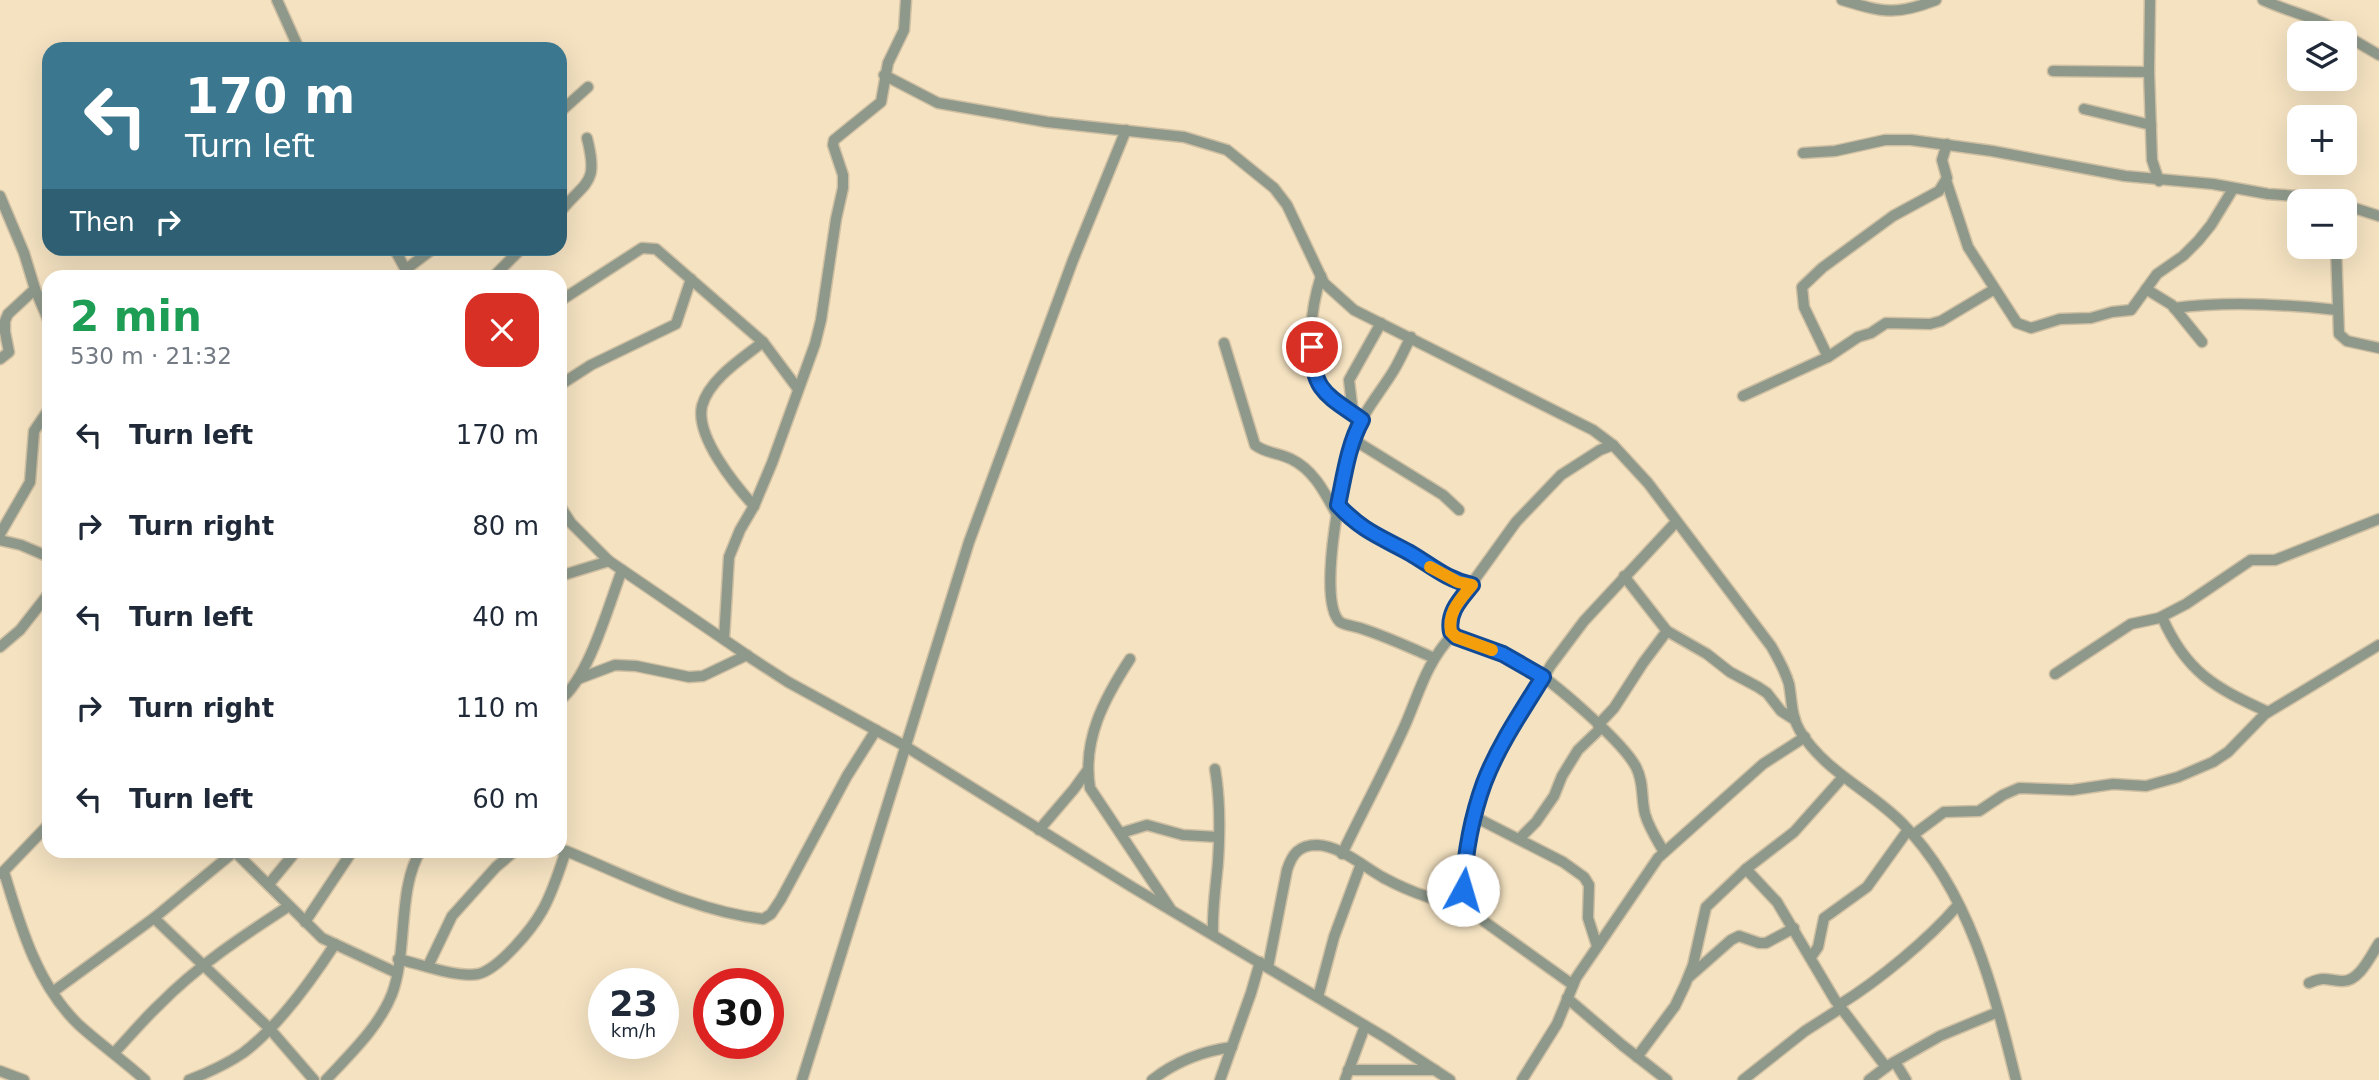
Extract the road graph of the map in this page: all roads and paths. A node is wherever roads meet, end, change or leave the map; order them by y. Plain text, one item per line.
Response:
1 (277, 0) edge
2 (906, 0) edge
3 (1842, 0) edge
4 (1936, 0) edge
5 (2150, 0) edge
6 (2263, 0) edge
7 (2315, 21) edge
8 (296, 42) edge
9 (2357, 42) edge
10 (2379, 55) edge
11 (2053, 71) dead end
12 (2149, 72) junction
13 (884, 75) junction
14 (588, 87) dead end
15 (567, 106) edge
16 (2084, 109) dead end
17 (2151, 125) junction
18 (1126, 130) junction
19 (587, 138) dead end
20 (1947, 144) junction
21 (1802, 152) dead end
22 (1946, 180) junction
23 (2160, 181) junction
24 (2233, 189) junction
25 (2287, 195) edge
26 (0, 196) edge
27 (567, 205) edge
28 (2357, 209) edge
29 (2379, 216) edge
30 (425, 256) edge
31 (514, 256) edge
32 (2336, 259) edge
33 (410, 270) edge
34 (500, 270) edge
35 (1321, 276) junction
36 (691, 279) junction
37 (35, 289) junction
38 (2146, 289) junction
39 (1993, 290) junction
40 (567, 297) edge
41 (42, 306) edge
42 (2174, 307) junction
43 (2337, 310) junction
44 (1381, 323) junction
45 (1410, 337) junction
46 (763, 342) junction
47 (2202, 342) dead end
48 (1224, 343) dead end
49 (2379, 348) edge
50 (1828, 358) junction
51 (0, 359) edge
52 (567, 381) edge
53 (798, 389) junction
54 (1743, 397) dead end
55 (1353, 413) junction
56 (42, 419) edge
57 (1362, 420) junction
58 (1354, 440) junction
59 (1613, 445) junction
60 (754, 506) junction
61 (1337, 510) junction
62 (1459, 510) dead end
63 (567, 515) edge
64 (2379, 519) edge
65 (1676, 522) junction
66 (0, 534) edge
67 (0, 540) edge
68 (42, 554) edge
69 (609, 561) junction
70 (622, 570) junction
71 (567, 574) edge
72 (1625, 576) junction
73 (1472, 585) junction
74 (42, 602) edge
75 (2162, 617) junction
76 (1667, 631) junction
77 (1453, 634) junction
78 (724, 639) junction
79 (2379, 645) edge
80 (0, 647) edge
81 (747, 655) junction
82 (1434, 658) junction
83 (1130, 659) dead end
84 (2055, 674) dead end
85 (1543, 677) junction
86 (578, 679) junction
87 (567, 694) edge
88 (2268, 712) junction
89 (1796, 720) junction
90 (1600, 727) junction
91 (876, 730) junction
92 (1805, 737) junction
93 (905, 746) junction
94 (1215, 769) dead end
95 (1087, 771) junction
96 (1843, 777) junction
97 (1475, 817) junction
98 (1039, 830) junction
99 (42, 831) edge
100 (1910, 832) junction
101 (1121, 833) junction
102 (1218, 837) junction
103 (1519, 839) junction
104 (567, 852) edge
105 (1664, 852) junction
106 (1342, 854) junction
107 (226, 858) edge
108 (242, 858) edge
109 (291, 858) edge
110 (348, 858) edge
111 (416, 858) edge
112 (507, 858) edge
113 (560, 858) edge
114 (1361, 864) junction
115 (1746, 869) junction
116 (2, 873) edge
117 (270, 884) junction
118 (1958, 905) junction
119 (289, 906) junction
120 (1471, 907) junction
121 (1172, 910) junction
122 (154, 918) junction
123 (305, 922) junction
124 (1794, 928) junction
125 (1213, 934) junction
126 (2379, 943) edge
127 (335, 944) junction
128 (1597, 946) junction
129 (1811, 957) junction
130 (398, 959) junction
131 (1264, 964) junction
132 (204, 965) junction
133 (428, 966) junction
134 (397, 973) junction
135 (1688, 978) junction
136 (2309, 983) dead end
137 (1573, 985) junction
138 (54, 991) junction
139 (1318, 997) junction
140 (1567, 998) junction
141 (1840, 1006) junction
142 (1998, 1012) junction
143 (1365, 1026) junction
144 (269, 1028) junction
145 (1232, 1047) junction
146 (114, 1053) junction
147 (1637, 1057) junction
148 (1891, 1065) junction
149 (1435, 1070) junction
150 (0, 1071) edge
151 (1347, 1075) edge
152 (24, 1080) edge
153 (145, 1080) edge
154 (189, 1080) edge
155 (314, 1080) edge
156 (326, 1080) edge
157 (803, 1080) edge
158 (1152, 1080) edge
159 (1220, 1080) edge
160 (1450, 1080) edge
161 (1522, 1080) edge
162 (1667, 1080) edge
163 (1743, 1080) edge
164 (1869, 1080) edge
165 (1906, 1080) edge
166 (2016, 1080) edge

1 - 8 street
2 - 13 street
3 - 4 street
5 - 12 street
6 - 7 street
9 - 10 street
11 - 12 street
12 - 17 street
13 - 18 street
13 - 53 street
14 - 15 street
16 - 17 street
17 - 23 street
18 - 35 street
18 - 93 street
19 - 27 street
20 - 21 street
20 - 22 street
20 - 23 street
22 - 39 street
22 - 50 street
23 - 24 street
24 - 25 street
24 - 38 street
26 - 37 street
28 - 29 street
30 - 33 street
31 - 34 street
32 - 43 street
35 - 44 street
35 - 55 street
36 - 40 street
36 - 46 street
36 - 52 street
37 - 41 street
37 - 51 street
38 - 39 street
38 - 42 street
39 - 50 street
42 - 43 street
42 - 47 street
43 - 49 street
44 - 45 street
44 - 55 street
45 - 57 street
45 - 59 street
46 - 53 street
46 - 60 street
48 - 61 street
50 - 54 street
53 - 60 street
55 - 57 street
56 - 66 street
57 - 58 street
58 - 61 street
58 - 62 street
59 - 65 street
59 - 73 street
60 - 78 street
61 - 73 street
61 - 82 street
63 - 69 street
64 - 75 street
65 - 72 street
65 - 89 street
67 - 68 street
69 - 70 street
69 - 71 street
70 - 78 street
70 - 86 street
72 - 76 street
72 - 85 street
73 - 77 street
74 - 80 street
75 - 84 street
75 - 88 street
76 - 89 street
76 - 90 street
77 - 82 street
77 - 85 street
78 - 81 street
79 - 88 street
81 - 86 street
81 - 91 street
82 - 106 street
83 - 95 street
85 - 90 street
85 - 97 street
86 - 87 street
88 - 100 street
89 - 92 street
90 - 103 street
90 - 105 street
91 - 93 street
91 - 104 street
92 - 96 street
92 - 105 street
93 - 98 street
93 - 157 street
94 - 102 street
95 - 98 street
95 - 101 street
96 - 100 street
96 - 115 street
97 - 103 street
97 - 120 street
98 - 121 street
99 - 116 street
100 - 118 street
100 - 129 street
101 - 102 street
101 - 121 street
102 - 125 street
103 - 128 street
105 - 128 street
106 - 114 street
106 - 131 street
107 - 122 street
108 - 117 street
109 - 117 street
110 - 123 street
111 - 130 street
112 - 133 street
113 - 133 street
114 - 120 street
114 - 139 street
115 - 124 street
115 - 135 street
116 - 138 street
117 - 119 street
118 - 141 street
118 - 142 street
119 - 123 street
119 - 132 street
120 - 137 street
121 - 125 street
122 - 132 street
122 - 138 street
123 - 127 street
124 - 129 street
124 - 135 street
125 - 131 street
126 - 136 street
127 - 134 street
127 - 144 street
128 - 137 street
129 - 141 street
130 - 133 street
130 - 134 street
131 - 139 street
131 - 145 street
132 - 144 street
132 - 146 street
134 - 156 street
135 - 147 street
137 - 140 street
138 - 146 street
139 - 143 street
140 - 147 street
140 - 161 street
141 - 148 street
141 - 163 street
142 - 148 street
142 - 166 street
143 - 149 street
143 - 151 street
144 - 154 street
144 - 155 street
145 - 158 street
145 - 159 street
146 - 153 street
147 - 162 street
148 - 164 street
148 - 165 street
149 - 151 street
149 - 160 street
150 - 152 street

